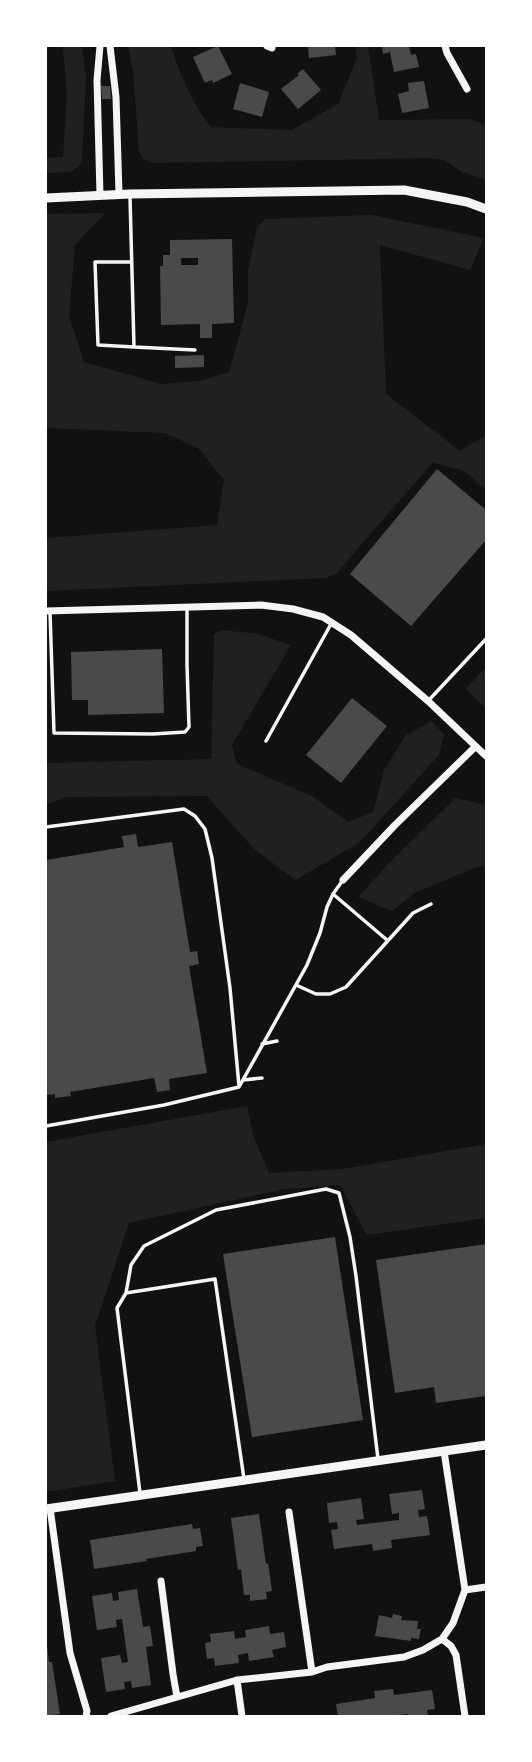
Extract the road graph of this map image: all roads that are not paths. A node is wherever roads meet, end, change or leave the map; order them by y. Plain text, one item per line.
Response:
1 (100, 46) edge
2 (110, 46) edge
3 (445, 46) edge
4 (467, 89) dead end
5 (119, 194) junction
6 (130, 194) junction
7 (100, 195) junction
8 (46, 198) edge
9 (486, 209) edge
10 (132, 261) junction
11 (134, 347) junction
12 (195, 350) dead end
13 (187, 606) junction
14 (48, 611) edge
15 (332, 622) junction
16 (486, 639) edge
17 (428, 701) junction
18 (266, 741) dead end
19 (475, 747) junction
20 (486, 757) edge
21 (46, 827) edge
22 (344, 880) joint
23 (333, 894) junction
24 (431, 904) dead end
25 (388, 941) junction
26 (296, 985) junction
27 (277, 1041) dead end
28 (262, 1044) junction
29 (262, 1078) dead end
30 (243, 1080) junction
31 (239, 1087) junction
32 (46, 1126) edge
33 (126, 1293) junction
34 (486, 1445) edge
35 (444, 1451) junction
36 (378, 1461) junction
37 (244, 1480) junction
38 (140, 1495) junction
39 (48, 1508) edge
40 (289, 1513) dead end
41 (161, 1581) dead end
42 (486, 1587) edge
43 (465, 1590) junction
44 (442, 1639) junction
45 (312, 1672) junction
46 (237, 1680) junction
47 (177, 1697) junction
48 (86, 1717) edge
49 (111, 1717) edge
50 (242, 1717) edge
51 (465, 1717) edge

1 - 7 street
2 - 5 street
3 - 4 street
5 - 6 street
5 - 7 street
6 - 9 street
6 - 10 lane
7 - 8 street
10 - 11 lane
10 - 11 lane
11 - 12 lane
13 - 14 street
13 - 14 lane
13 - 15 street
15 - 17 street
15 - 18 lane
16 - 17 lane
17 - 19 street
19 - 20 street
19 - 22 street
21 - 31 lane
22 - 23 lane
23 - 25 lane
23 - 26 lane
24 - 25 lane
25 - 26 lane
26 - 28 lane
27 - 28 lane
28 - 30 lane
29 - 30 lane
30 - 31 lane
31 - 32 lane
33 - 36 lane
33 - 37 lane
33 - 38 lane
34 - 35 street
35 - 36 street
35 - 43 street
36 - 37 street
37 - 38 street
38 - 39 street
39 - 48 street
40 - 45 street
41 - 47 street
42 - 43 street
43 - 44 street
44 - 45 street
44 - 51 street
45 - 46 street
46 - 47 street
46 - 50 street
47 - 49 street

